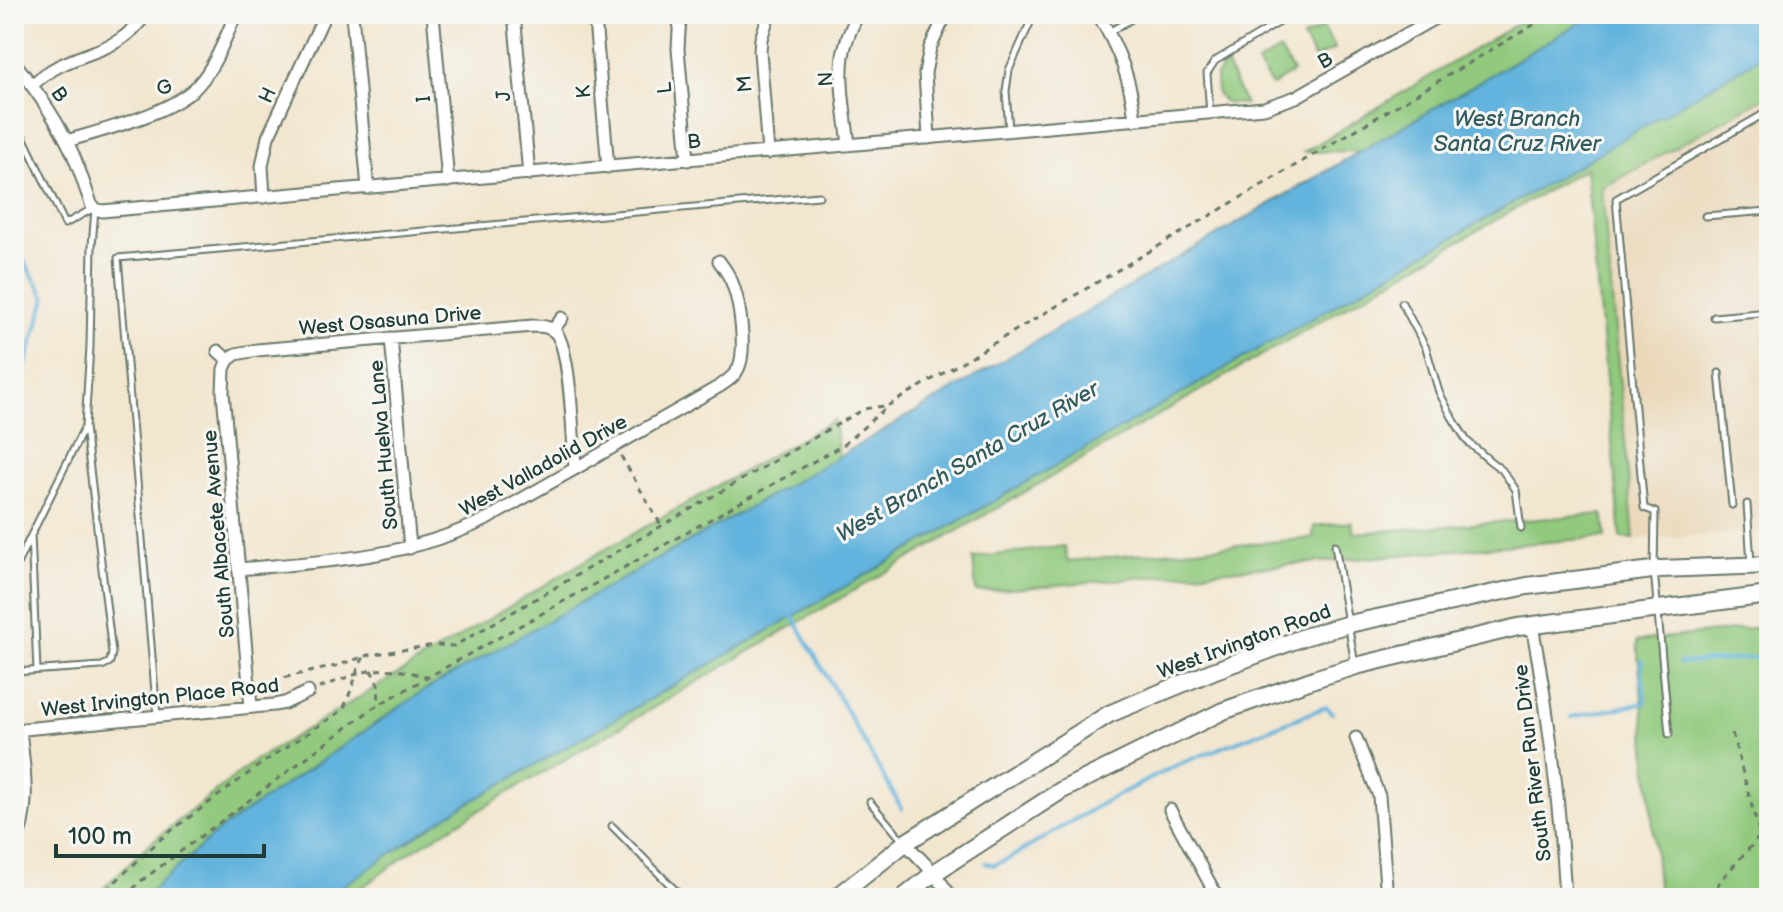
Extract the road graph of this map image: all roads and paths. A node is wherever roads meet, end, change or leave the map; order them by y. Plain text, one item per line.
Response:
1 (146, 14) edge
2 (236, 14) edge
3 (325, 14) edge
4 (352, 14) edge
5 (433, 14) edge
6 (514, 14) edge
7 (596, 14) edge
8 (681, 14) edge
9 (769, 14) edge
10 (858, 14) edge
11 (946, 14) edge
12 (1034, 14) edge
13 (1098, 14) edge
14 (1140, 14) edge
15 (1293, 14) edge
16 (1442, 14) edge
17 (1552, 14) edge
18 (1109, 32) junction
19 (14, 62) edge
20 (32, 85) junction
21 (1769, 111) edge
22 (1210, 114) junction
23 (14, 118) edge
24 (1135, 120) junction
25 (1009, 131) junction
26 (929, 138) junction
27 (67, 141) junction
28 (849, 145) junction
29 (768, 153) junction
30 (688, 160) junction
31 (608, 167) junction
32 (529, 174) junction
33 (448, 181) junction
34 (368, 188) junction
35 (819, 196) dead end
36 (264, 197) junction
37 (95, 208) junction
38 (1769, 211) edge
39 (1705, 216) dead end
40 (719, 261) dead end
41 (1402, 303) dead end
42 (1769, 312) edge
43 (1714, 317) dead end
44 (562, 318) dead end
45 (555, 332) junction
46 (391, 338) junction
47 (218, 351) dead end
48 (228, 360) junction
49 (1719, 373) dead end
50 (889, 405) junction
51 (85, 427) junction
52 (615, 446) junction
53 (575, 469) junction
54 (1747, 504) dead end
55 (1732, 505) dead end
56 (661, 525) junction
57 (1521, 528) dead end
58 (31, 534) junction
59 (1335, 545) dead end
60 (410, 548) junction
61 (1769, 565) edge
62 (1751, 566) junction
63 (238, 569) junction
64 (14, 570) edge
65 (1654, 570) junction
66 (1769, 595) edge
67 (1658, 609) junction
68 (1349, 624) junction
69 (1532, 625) junction
70 (364, 657) junction
71 (1356, 666) junction
72 (37, 670) junction
73 (371, 670) junction
74 (14, 672) edge
75 (356, 675) junction
76 (429, 677) junction
77 (265, 688) dead end
78 (308, 692) joint
79 (379, 704) junction
80 (251, 707) junction
81 (157, 716) junction
82 (17, 730) edge
83 (1732, 733) dead end
84 (1669, 734) dead end
85 (1356, 738) dead end
86 (870, 802) dead end
87 (1170, 810) dead end
88 (612, 826) dead end
89 (1769, 826) edge
90 (1760, 836) junction
91 (905, 843) junction
92 (14, 847) edge
93 (934, 873) junction
94 (98, 898) edge
95 (124, 898) edge
96 (683, 898) edge
97 (836, 898) edge
98 (903, 898) edge
99 (952, 898) edge
100 (1216, 898) edge
101 (1387, 898) edge
102 (1565, 898) edge
103 (1712, 898) edge

1 - 20 street
2 - 27 street, G
3 - 36 street, H
4 - 34 street
5 - 33 street, I
6 - 32 street, J
7 - 31 street, K
8 - 30 street, L
9 - 29 street, M
10 - 28 street, N
11 - 26 street
12 - 25 lane
13 - 18 street
14 - 18 lane
15 - 22 lane
16 - 22 street, B
17 - 50 path
18 - 24 street
19 - 20 street, B
20 - 27 street, B
21 - 65 lane
22 - 24 street, B
23 - 37 lane
24 - 25 street, B
25 - 26 street, B
26 - 28 street, B
27 - 37 street, B
28 - 29 street, B
29 - 30 street, B
30 - 31 street, B
31 - 32 street, B
32 - 33 street, B
33 - 34 street, B
34 - 36 street, B
35 - 81 lane
36 - 37 street, B
37 - 51 lane
38 - 39 lane
40 - 52 street, West Valladolid Drive
41 - 57 lane
42 - 43 lane
44 - 45 street
45 - 46 street, West Osasuna Drive
45 - 53 street
46 - 48 street, West Osasuna Drive
46 - 60 street, South Huelva Lane
47 - 48 street
48 - 63 street, South Albacete Avenue
49 - 55 lane
50 - 56 path
50 - 76 path
51 - 58 lane
51 - 72 lane
52 - 53 street, West Valladolid Drive
52 - 56 path
53 - 60 street, West Valladolid Drive
54 - 62 lane
56 - 70 path
58 - 64 lane
58 - 72 lane
59 - 68 lane
60 - 63 street, West Valladolid Drive
61 - 62 main road, West Irvington Road
62 - 65 main road, West Irvington Road
63 - 80 street, South Albacete Avenue
65 - 67 lane
65 - 68 main road, West Irvington Road
66 - 67 main road
67 - 69 main road
67 - 84 lane
68 - 71 lane
68 - 91 main road, West Irvington Road
69 - 71 main road
69 - 102 street, South River Run Drive
70 - 75 path
70 - 77 path
71 - 93 main road
72 - 74 lane
73 - 75 path
73 - 76 path
73 - 79 path
75 - 78 path
75 - 94 path
76 - 79 path
78 - 80 street, West Irvington Place Road
79 - 95 path
80 - 81 street, West Irvington Place Road
81 - 82 street, West Irvington Place Road
82 - 92 street
83 - 90 path
85 - 101 street
86 - 91 lane
87 - 100 street
88 - 96 lane
89 - 90 path
90 - 103 path
91 - 93 street
91 - 97 main road, West Irvington Road
93 - 98 main road
93 - 99 street

